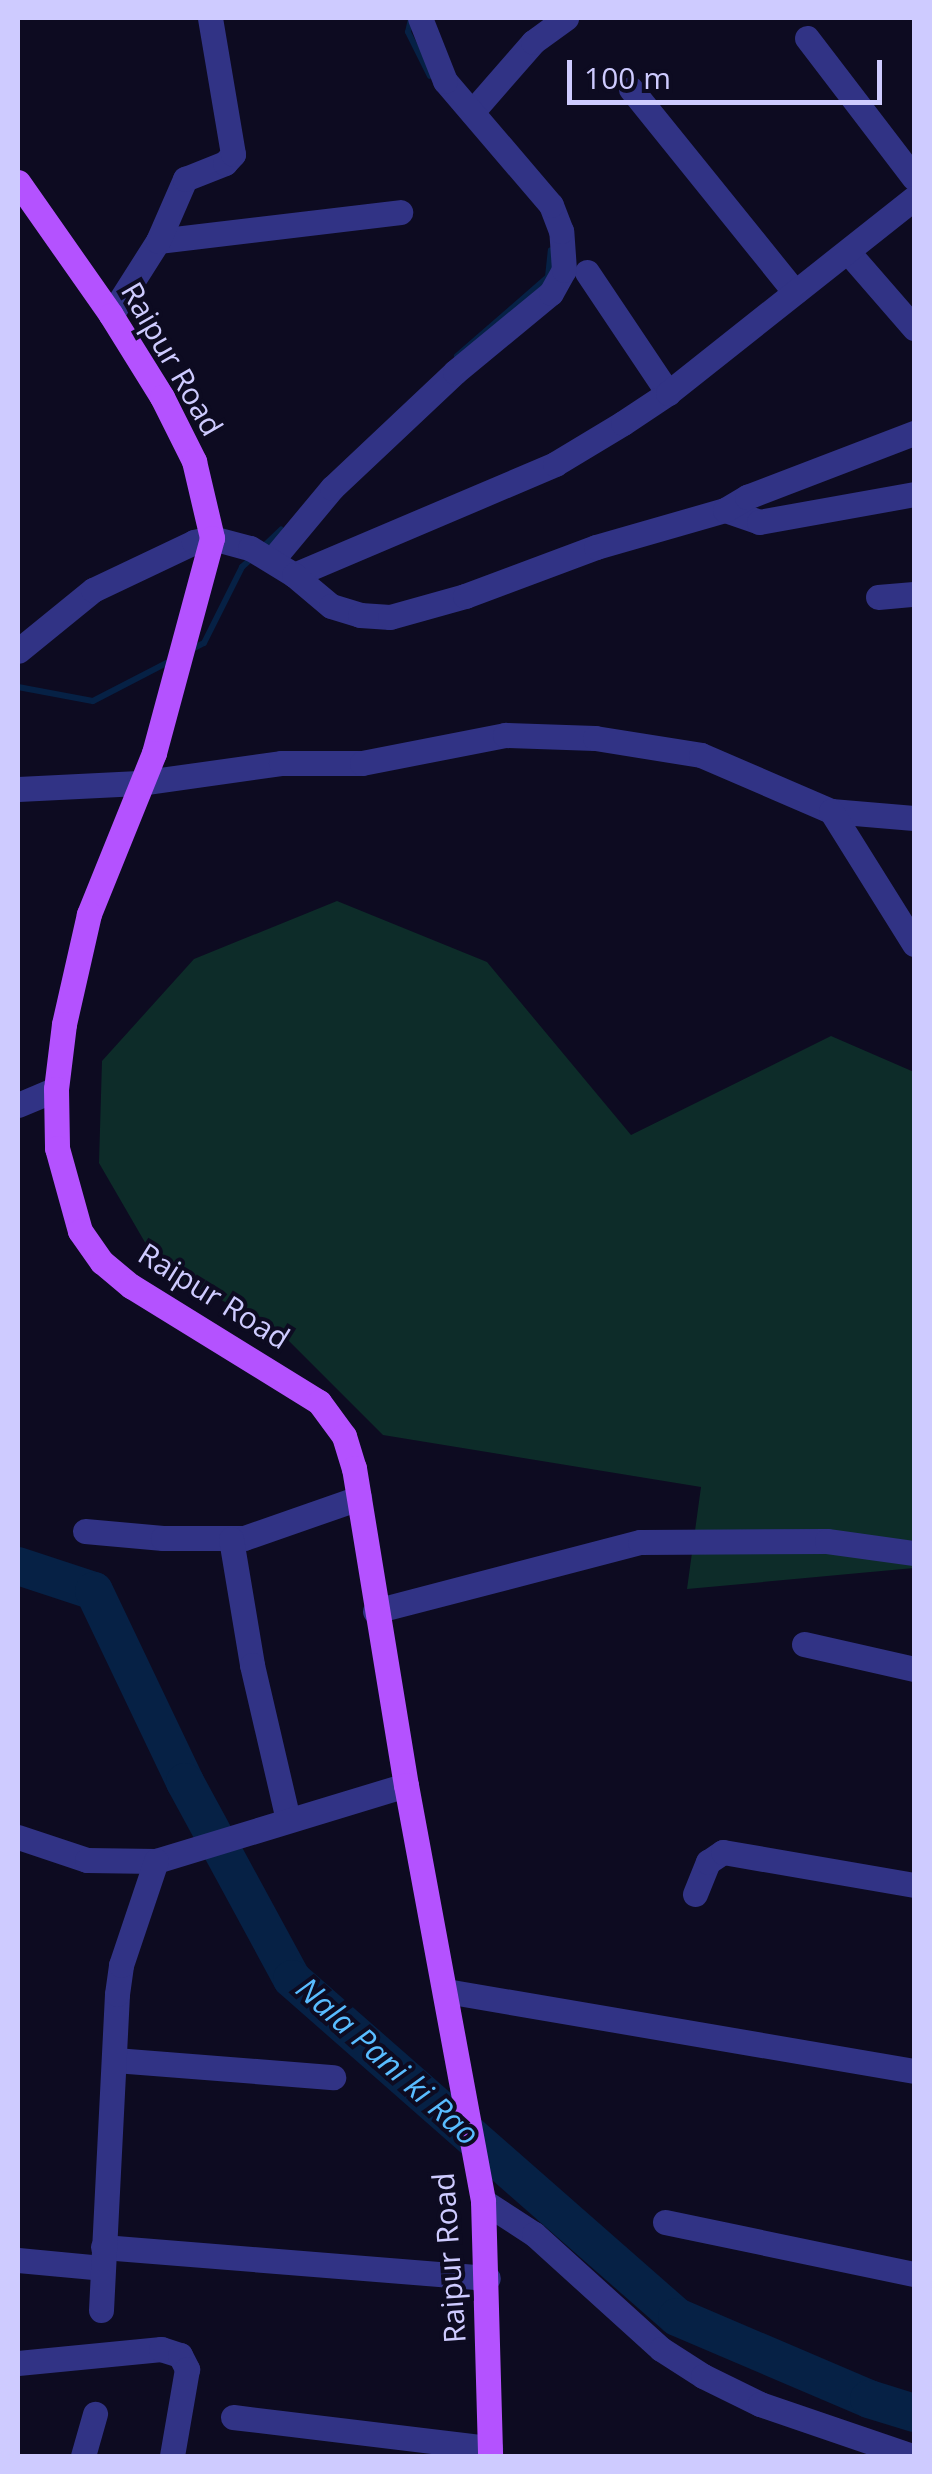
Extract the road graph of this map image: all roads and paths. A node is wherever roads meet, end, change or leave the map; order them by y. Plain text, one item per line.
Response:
1 (210, 18) edge
2 (420, 18) edge
3 (566, 18) edge
4 (808, 38) dead end
5 (631, 88) dead end
6 (472, 112) junction
7 (914, 178) edge
8 (18, 182) edge
9 (914, 198) edge
10 (400, 212) dead end
11 (158, 241) junction
12 (848, 252) junction
13 (587, 272) dead end
14 (796, 292) junction
15 (111, 315) junction
16 (914, 328) edge
17 (668, 393) junction
18 (914, 434) edge
19 (914, 494) edge
20 (725, 510) junction
21 (212, 538) junction
22 (262, 554) junction
23 (294, 576) junction
24 (914, 594) edge
25 (878, 598) dead end
26 (18, 651) edge
27 (140, 783) junction
28 (18, 790) edge
29 (831, 811) junction
30 (914, 818) edge
31 (914, 944) edge
32 (56, 1089) junction
33 (18, 1105) edge
34 (359, 1498) junction
35 (85, 1531) dead end
36 (231, 1539) junction
37 (914, 1552) edge
38 (376, 1611) junction
39 (804, 1644) dead end
40 (914, 1669) edge
41 (406, 1785) junction
42 (288, 1820) junction
43 (18, 1837) edge
44 (156, 1862) junction
45 (914, 1885) edge
46 (695, 1894) dead end
47 (446, 1991) junction
48 (115, 2060) junction
49 (914, 2071) edge
50 (333, 2078) dead end
51 (481, 2193) junction
52 (666, 2222) dead end
53 (103, 2257) junction
54 (18, 2260) edge
55 (914, 2274) edge
56 (488, 2278) junction
57 (102, 2310) dead end
58 (18, 2363) edge
59 (95, 2414) dead end
60 (233, 2418) dead end
61 (490, 2452) edge
62 (84, 2456) edge
63 (172, 2456) edge
64 (912, 2456) edge

1 - 11 street
2 - 6 street
3 - 6 street
4 - 7 street
5 - 14 street
6 - 22 street
8 - 15 main road, Raipur Road
9 - 12 street
10 - 11 street
11 - 15 street
12 - 14 street
12 - 16 street
13 - 17 street
14 - 17 street
15 - 21 main road, Raipur Road
17 - 23 street
18 - 20 street
19 - 20 street
20 - 23 street
21 - 22 street
21 - 26 street
21 - 27 main road, Raipur Road
22 - 23 street
24 - 25 street
27 - 28 street
27 - 29 street
27 - 32 main road, Raipur Road
29 - 30 street
29 - 31 street
32 - 33 street
32 - 34 main road, Raipur Road
34 - 36 street
34 - 38 main road, Raipur Road
35 - 36 street
36 - 42 street
37 - 38 street
38 - 41 main road, Raipur Road
39 - 40 street
41 - 42 street
41 - 47 main road, Raipur Road
42 - 44 street
43 - 44 street
44 - 48 street
45 - 46 street
47 - 49 street
47 - 51 main road, Raipur Road
48 - 50 street
48 - 53 street
51 - 56 main road, Raipur Road
51 - 64 street
52 - 55 street
53 - 54 street
53 - 56 street
53 - 57 street
56 - 61 main road, Raipur Road
58 - 63 street
59 - 62 street
60 - 61 street

